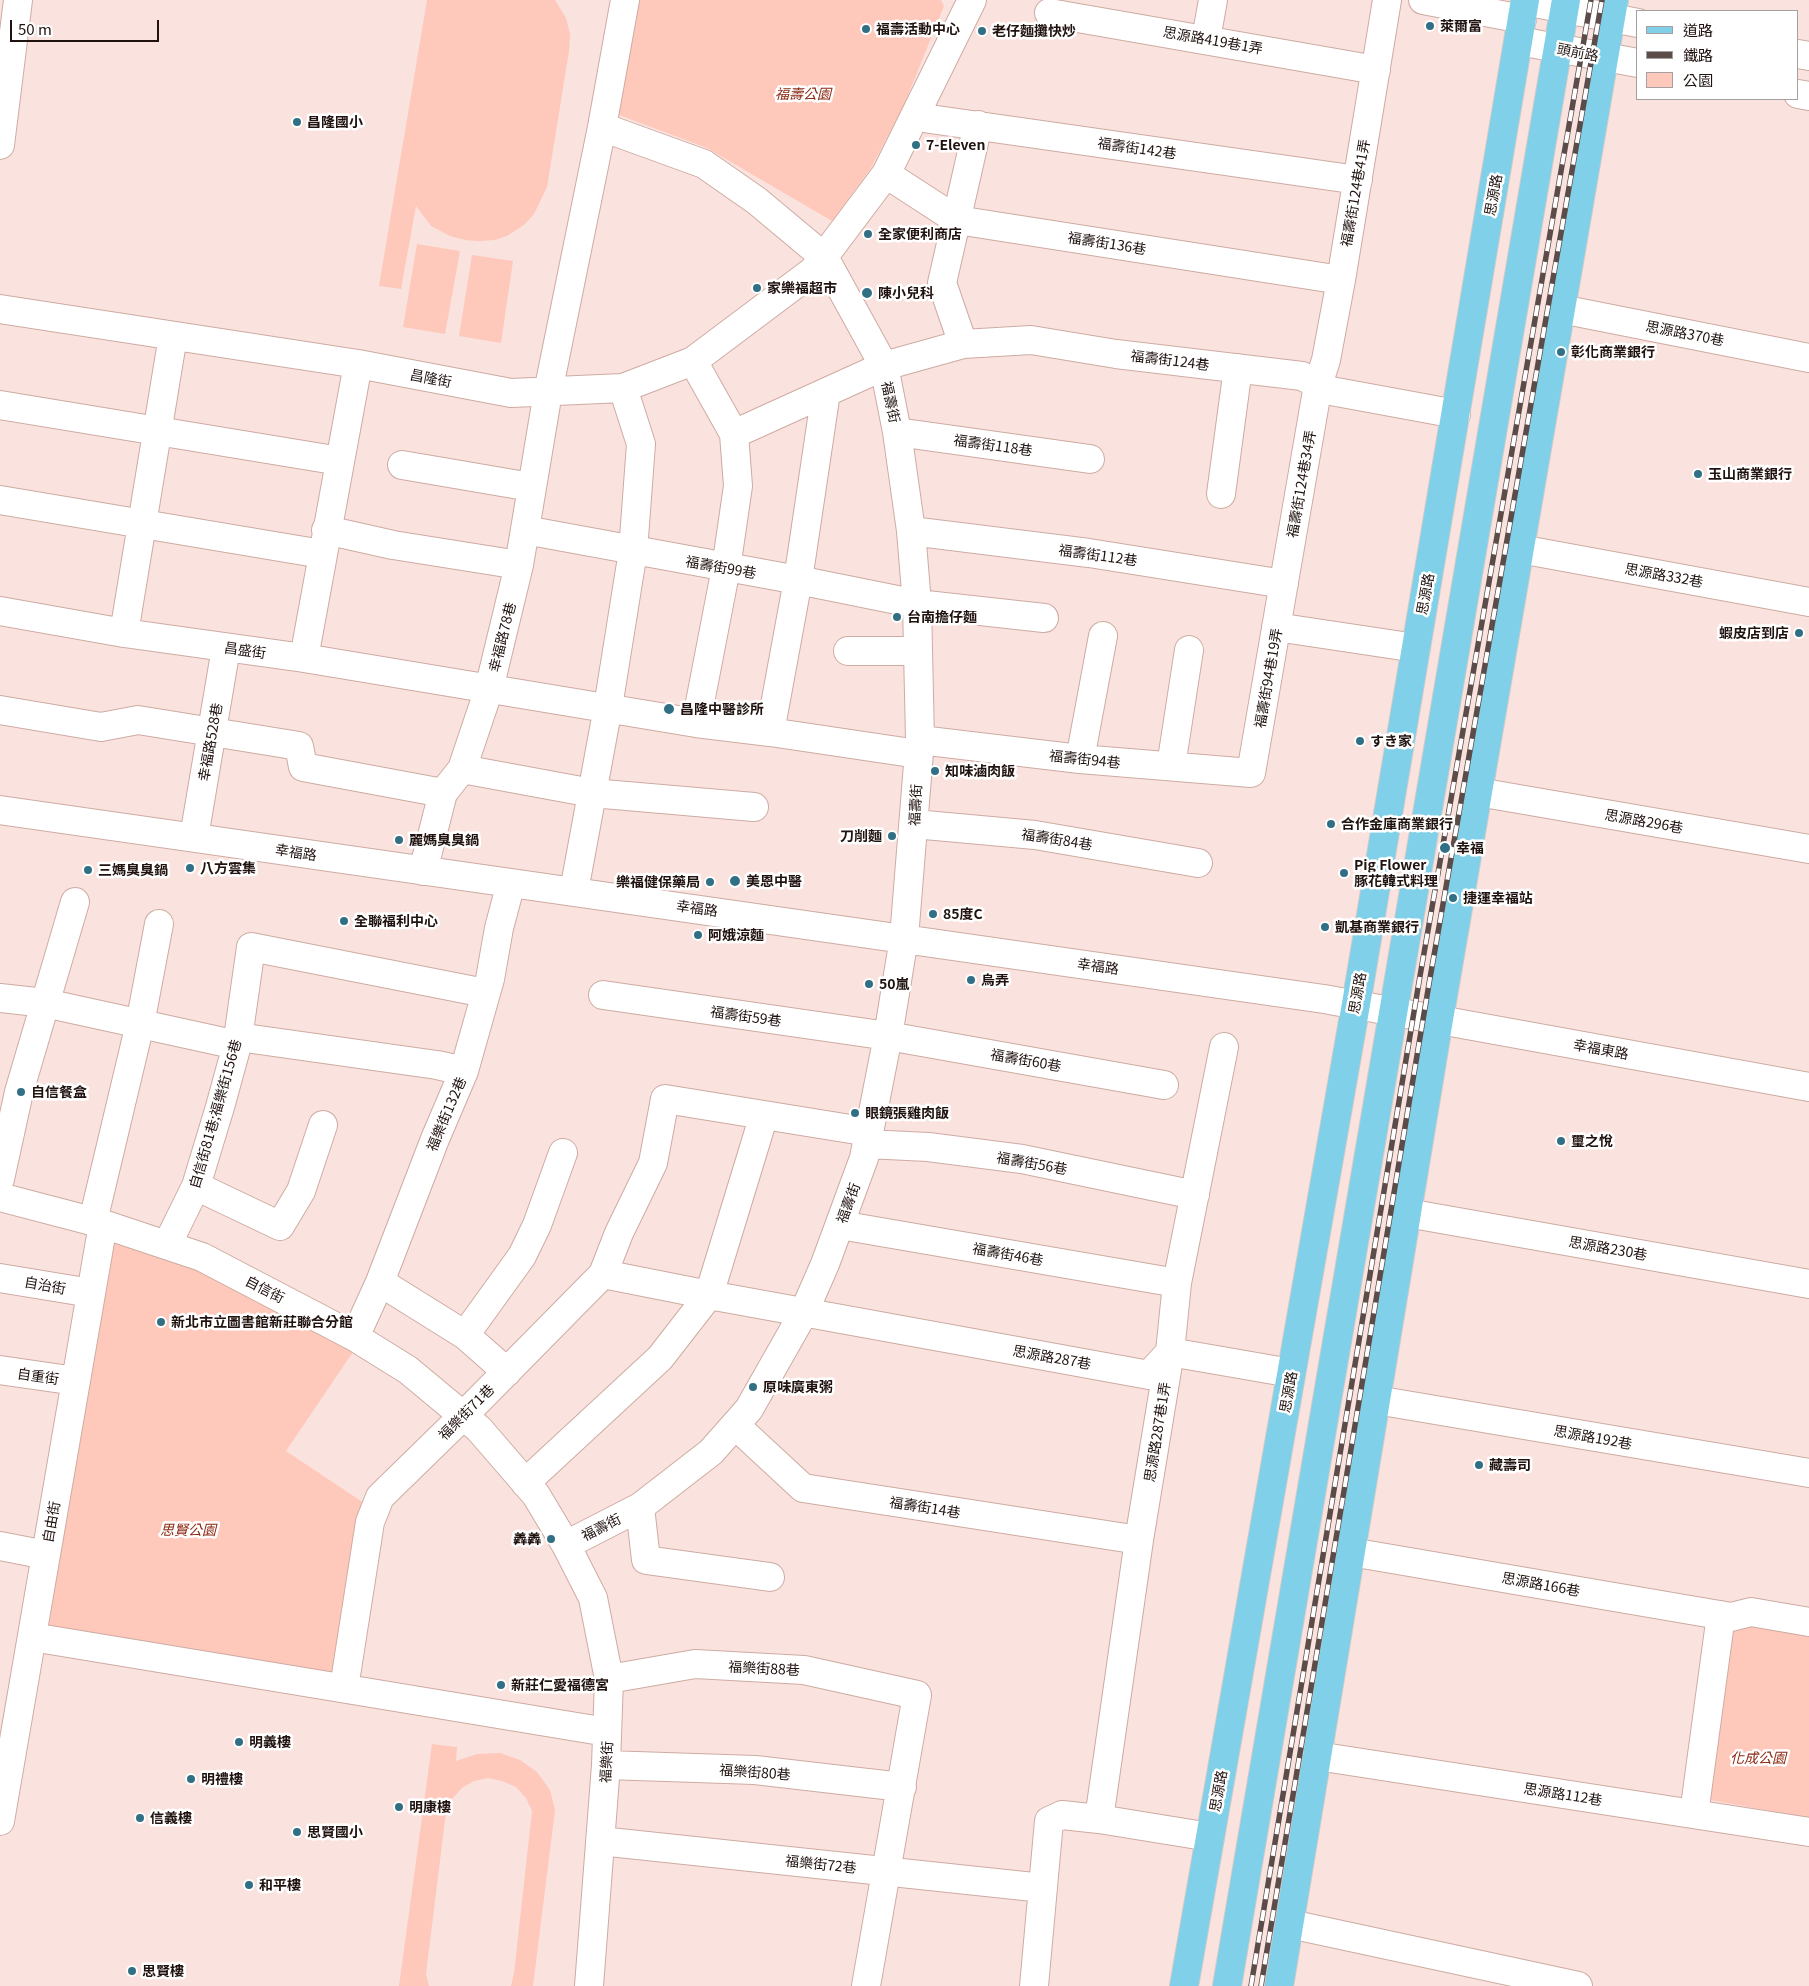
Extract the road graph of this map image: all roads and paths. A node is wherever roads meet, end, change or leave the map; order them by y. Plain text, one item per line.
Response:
1 (18, 0) edge
2 (624, 0) edge
3 (972, 0) edge
4 (1213, 0) edge
5 (1387, 0) edge
6 (1423, 0) edge
7 (1565, 4) edge
8 (1084, 9) edge
9 (1613, 9) edge
10 (1049, 13) dead end
11 (1523, 15) edge
12 (1636, 22) edge
13 (1206, 39) junction
14 (1558, 48) junction
15 (1604, 57) junction
16 (1636, 63) edge
17 (1376, 70) junction
18 (916, 117) junction
19 (978, 125) junction
20 (602, 127) junction
21 (0, 145) edge
22 (886, 174) junction
23 (1358, 180) junction
24 (957, 220) junction
25 (824, 258) junction
26 (1340, 280) junction
27 (0, 309) edge
28 (1561, 309) junction
29 (173, 336) junction
30 (963, 344) junction
31 (1809, 358) edge
32 (693, 361) junction
33 (358, 364) junction
34 (884, 366) junction
35 (1238, 368) junction
36 (1318, 384) junction
37 (623, 388) junction
38 (548, 392) junction
39 (826, 392) junction
40 (0, 405) edge
41 (1456, 414) junction
42 (156, 432) junction
43 (897, 432) junction
44 (734, 434) junction
45 (1090, 459) dead end
46 (340, 461) junction
47 (402, 465) dead end
48 (531, 487) junction
49 (1221, 494) dead end
50 (0, 500) edge
51 (142, 524) junction
52 (525, 530) junction
53 (911, 531) junction
54 (324, 542) junction
55 (1520, 549) junction
56 (633, 551) junction
57 (519, 565) junction
58 (726, 568) junction
59 (798, 580) junction
60 (1284, 584) junction
61 (1809, 602) edge
62 (917, 604) junction
63 (0, 611) edge
64 (1044, 618) dead end
65 (1276, 627) junction
66 (124, 632) junction
67 (1103, 636) dead end
68 (226, 648) junction
69 (1416, 648) junction
70 (1189, 650) dead end
71 (848, 651) dead end
72 (918, 651) junction
73 (304, 658) junction
74 (489, 689) junction
75 (608, 708) junction
76 (0, 710) edge
77 (696, 723) junction
78 (212, 731) junction
79 (770, 732) junction
80 (919, 747) junction
81 (1080, 759) junction
82 (1171, 766) junction
83 (462, 769) junction
84 (1251, 773) joint
85 (1478, 792) junction
86 (443, 793) junction
87 (592, 793) junction
88 (754, 807) dead end
89 (0, 810) edge
90 (914, 824) junction
91 (194, 837) junction
92 (1809, 849) edge
93 (1198, 863) dead end
94 (423, 871) junction
95 (510, 884) junction
96 (574, 891) junction
97 (74, 902) dead end
98 (159, 924) dead end
99 (904, 938) junction
100 (485, 993) junction
101 (603, 995) dead end
102 (0, 998) edge
103 (45, 1003) junction
104 (1356, 1004) junction
105 (1394, 1011) junction
106 (1439, 1019) junction
107 (140, 1024) junction
108 (888, 1036) junction
109 (238, 1041) junction
110 (1224, 1047) dead end
111 (464, 1071) junction
112 (1164, 1085) dead end
113 (1809, 1087) edge
114 (9, 1090) edge
115 (764, 1115) junction
116 (322, 1125) dead end
117 (868, 1138) junction
118 (563, 1153) dead end
119 (0, 1180) edge
120 (196, 1186) junction
121 (1195, 1195) junction
122 (0, 1197) edge
123 (1407, 1213) junction
124 (98, 1222) junction
125 (840, 1225) junction
126 (166, 1245) junction
127 (603, 1274) junction
128 (0, 1278) edge
129 (380, 1282) junction
130 (1177, 1283) junction
131 (1809, 1284) edge
132 (91, 1293) junction
133 (709, 1295) junction
134 (804, 1312) junction
135 (465, 1335) junction
136 (355, 1337) junction
137 (1170, 1352) junction
138 (0, 1370) edge
139 (507, 1372) junction
140 (1291, 1373) junction
141 (76, 1381) junction
142 (1376, 1400) junction
143 (463, 1416) junction
144 (735, 1424) junction
145 (1809, 1474) edge
146 (526, 1483) junction
147 (640, 1507) junction
148 (1139, 1540) junction
149 (566, 1545) junction
150 (0, 1546) edge
151 (1351, 1552) junction
152 (46, 1554) junction
153 (770, 1577) dead end
154 (1726, 1616) junction
155 (1809, 1622) edge
156 (32, 1637) junction
157 (609, 1679) junction
158 (344, 1688) junction
159 (8, 1728) edge
160 (607, 1732) junction
161 (1317, 1756) junction
162 (606, 1765) junction
163 (902, 1787) junction
164 (1694, 1814) junction
165 (1099, 1819) junction
166 (0, 1821) edge
167 (1809, 1832) edge
168 (1210, 1837) junction
169 (600, 1841) junction
170 (887, 1871) junction
171 (1043, 1888) junction
172 (1290, 1924) junction
173 (589, 1986) edge
174 (866, 1986) edge
175 (1034, 1986) edge
176 (1184, 1986) edge
177 (1228, 1986) edge
178 (1279, 1986) edge
179 (1578, 1986) edge

1 - 21 street
2 - 20 street, 幸福路78巷
3 - 18 street
4 - 13 street
5 - 17 street, 福壽街124巷41弄
6 - 11 street
7 - 9 street
7 - 11 street
7 - 14 main road
8 - 10 street, 思源路419巷1弄
8 - 13 street, 思源路419巷1弄
9 - 12 street
9 - 15 main road
11 - 14 street, 頭前路
11 - 41 main road, 思源路
13 - 17 street, 思源路419巷1弄
14 - 15 street, 頭前路
14 - 105 main road
15 - 16 street, 頭前路
15 - 28 main road
17 - 23 street, 福壽街124巷41弄
18 - 19 street, 福壽街142巷
18 - 22 street
19 - 23 street, 福壽街142巷
19 - 24 street
20 - 25 street
20 - 38 street, 幸福路78巷
22 - 24 street, 福壽街136巷
22 - 25 street
23 - 26 street, 福壽街124巷41弄
24 - 26 street, 福壽街136巷
24 - 30 street
25 - 32 street, 昌隆街
25 - 34 street, 福壽街
26 - 36 street, 福壽街124巷41弄
27 - 29 street, 昌隆街
28 - 31 street, 思源路370巷
28 - 55 main road
29 - 33 street, 昌隆街
29 - 42 street
30 - 34 street, 福壽街124巷
30 - 35 street, 福壽街124巷
32 - 37 street, 昌隆街
32 - 44 street
33 - 38 street, 昌隆街
33 - 46 street
34 - 39 street, 福壽街124巷
34 - 43 street, 福壽街
35 - 36 street, 福壽街124巷
35 - 49 street
36 - 41 street, 福壽街124巷
36 - 60 street, 福壽街124巷34弄
37 - 38 street, 昌隆街
37 - 56 street
38 - 48 street, 幸福路78巷
39 - 44 street, 福壽街124巷
39 - 59 street
40 - 42 street
41 - 69 main road, 思源路
42 - 46 street
42 - 51 street
43 - 45 street, 福壽街118巷
43 - 53 street, 福壽街
44 - 58 street
46 - 54 street
47 - 48 street
48 - 52 street, 幸福路78巷
50 - 51 street
51 - 54 street
51 - 66 street
52 - 56 street, 福壽街99巷
52 - 57 street, 幸福路78巷
53 - 60 street, 福壽街112巷
53 - 62 street, 福壽街
54 - 57 street
54 - 73 street
55 - 61 street, 思源路332巷
55 - 85 main road
56 - 58 street, 福壽街99巷
56 - 75 street
57 - 74 street, 幸福路78巷
58 - 59 street, 福壽街99巷
58 - 77 street
59 - 62 street, 福壽街99巷
59 - 79 street
60 - 65 street, 福壽街94巷19弄
62 - 64 street, 福壽街99巷
62 - 72 street, 福壽街
63 - 66 street, 昌盛街
65 - 69 street
65 - 84 street, 福壽街94巷19弄
66 - 68 street, 昌盛街
67 - 81 street
68 - 73 street, 昌盛街
68 - 78 street, 幸福路528巷
69 - 104 main road, 思源路
70 - 82 street
71 - 72 street
72 - 80 street, 福壽街
73 - 74 street, 昌盛街
74 - 75 street, 昌盛街
74 - 83 street, 幸福路78巷
75 - 77 street, 昌盛街
75 - 87 street
76 - 78 street
77 - 79 street, 福壽街94巷
78 - 86 street
78 - 91 street, 幸福路528巷
79 - 80 street, 福壽街94巷
80 - 81 street, 福壽街94巷
80 - 90 street, 福壽街
81 - 82 street, 福壽街94巷
82 - 84 street, 福壽街94巷
83 - 86 street, 幸福路78巷
83 - 87 street
85 - 92 street, 思源路296巷
85 - 106 main road
86 - 94 street, 幸福路78巷
87 - 88 street
87 - 96 street
89 - 91 street, 幸福路
90 - 93 street, 福壽街84巷
90 - 99 street, 福壽街
91 - 94 street, 幸福路
94 - 95 street, 幸福路
95 - 96 street, 幸福路
95 - 100 street, 福樂街132巷
96 - 99 street, 幸福路
97 - 103 street
98 - 107 street, 自由街
99 - 104 street, 幸福路
99 - 108 street, 福壽街
100 - 109 street, 自信街81巷;福樂街156巷
100 - 111 street, 福樂街132巷
101 - 108 street, 福壽街59巷
102 - 103 street
103 - 107 street
103 - 114 street
104 - 105 street, 幸福路
104 - 140 main road, 思源路
105 - 106 street, 幸福東路
105 - 177 main road
106 - 113 street, 幸福東路
106 - 123 main road
107 - 109 street
107 - 124 street, 自由街
108 - 112 street, 福壽街60巷
108 - 117 street, 福壽街
109 - 111 street
109 - 120 street, 自信街81巷;福樂街156巷
110 - 121 street, 思源路287巷1弄
111 - 129 street, 福樂街132巷
114 - 119 street
115 - 117 street, 福壽街56巷
115 - 127 street, 福樂街71巷
115 - 133 street
116 - 120 street
117 - 121 street, 福壽街56巷
117 - 125 street, 福壽街
118 - 135 street
120 - 126 street, 自信街81巷;福樂街156巷
121 - 130 street, 思源路287巷1弄
122 - 124 street, 自信街
123 - 131 street, 思源路230巷
123 - 142 main road
124 - 126 street, 自信街
124 - 132 street, 自由街
125 - 130 street, 福壽街46巷
125 - 134 street, 福壽街
126 - 136 street, 自信街
127 - 133 street
127 - 139 street, 福樂街71巷
128 - 132 street, 自治街
129 - 135 street
129 - 136 street, 福樂街132巷
130 - 137 street, 思源路287巷1弄
132 - 141 street, 自由街
133 - 134 street
133 - 146 street
134 - 137 street, 思源路287巷
134 - 144 street, 福壽街
135 - 139 street
136 - 143 street, 自信街
137 - 140 street
137 - 148 street, 思源路287巷1弄
138 - 141 street, 自重街
139 - 143 street, 福樂街71巷
140 - 168 main road, 思源路
141 - 152 street, 自由街
142 - 145 street, 思源路192巷
142 - 151 main road
143 - 146 street, 自信街
143 - 158 street, 福樂街71巷
144 - 147 street, 福壽街
144 - 148 street, 福壽街14巷
146 - 149 street, 自信街
147 - 149 street, 福壽街
147 - 153 street
148 - 165 street, 思源路287巷1弄
149 - 157 street, 福樂街
150 - 152 street
151 - 154 street, 思源路166巷
151 - 161 main road
152 - 156 street, 自由街
154 - 155 street, 思源路166巷
154 - 164 street
156 - 158 street
156 - 159 street, 自由街
157 - 160 street, 福樂街
157 - 163 street, 福樂街88巷
158 - 160 street
159 - 166 street, 自由街
160 - 162 street, 福樂街
161 - 164 street, 思源路112巷
161 - 172 main road
162 - 163 street, 福樂街80巷
162 - 169 street, 福樂街
163 - 170 street
164 - 167 street, 思源路112巷
165 - 168 street
165 - 171 street
168 - 176 main road, 思源路
169 - 170 street, 福樂街72巷
169 - 173 street, 福樂街
170 - 171 street, 福樂街72巷
170 - 174 street
171 - 175 street
172 - 178 main road
172 - 179 street

